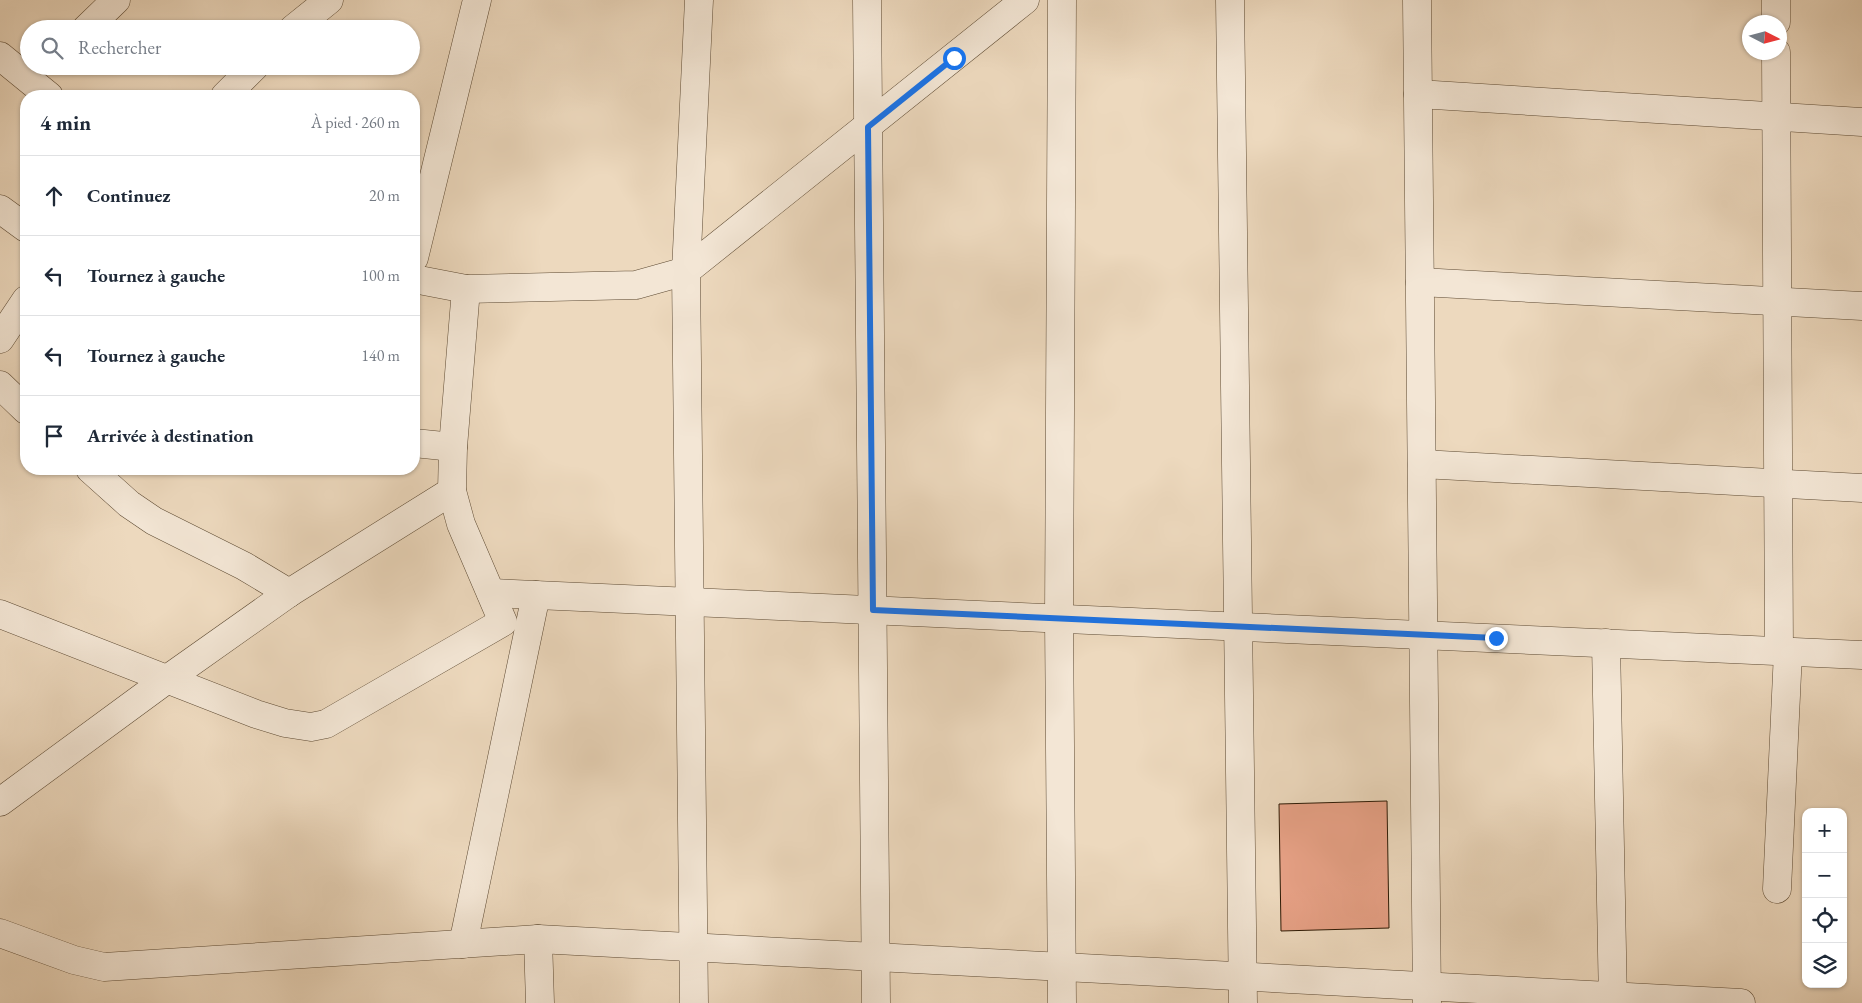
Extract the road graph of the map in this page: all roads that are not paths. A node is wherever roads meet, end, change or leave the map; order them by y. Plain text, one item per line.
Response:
1 (116, 0) edge
2 (329, 0) edge
3 (477, 0) edge
4 (699, 0) edge
5 (867, 0) edge
6 (1025, 0) edge
7 (1062, 0) edge
8 (1230, 0) edge
9 (1417, 0) edge
10 (1776, 0) edge
11 (1776, 15) edge
12 (95, 20) edge
13 (304, 20) edge
14 (0, 56) edge
15 (1776, 60) edge
16 (20, 68) edge
17 (246, 75) edge
18 (231, 90) edge
19 (1418, 94) junction
20 (1776, 116) junction
21 (1862, 122) edge
22 (868, 127) junction
23 (0, 209) edge
24 (20, 224) edge
25 (420, 233) edge
26 (686, 271) junction
27 (420, 280) edge
28 (1420, 282) junction
29 (466, 289) junction
30 (1777, 301) junction
31 (1862, 306) edge
32 (20, 309) edge
33 (0, 339) edge
34 (0, 385) edge
35 (20, 404) edge
36 (420, 444) edge
37 (453, 447) junction
38 (1422, 464) junction
39 (97, 475) edge
40 (1778, 483) junction
41 (1862, 488) edge
42 (452, 491) junction
43 (491, 592) junction
44 (288, 593) junction
45 (536, 595) junction
46 (690, 602) junction
47 (873, 610) junction
48 (0, 614) edge
49 (1058, 618) junction
50 (1239, 627) junction
51 (1424, 635) junction
52 (1606, 643) junction
53 (1783, 652) junction
54 (1862, 655) edge
55 (166, 680) junction
56 (0, 802) edge
57 (1778, 889) dead end
58 (0, 934) edge
59 (538, 939) junction
60 (462, 944) junction
61 (694, 947) junction
62 (876, 957) junction
63 (1062, 967) junction
64 (1243, 990) edge
65 (1427, 994) edge
66 (1613, 1000) edge
67 (540, 1003) edge
68 (694, 1003) edge
69 (876, 1003) edge
70 (1062, 1003) edge
71 (1741, 1003) edge

1 - 12 street
2 - 13 street
3 - 25 street
4 - 26 street
5 - 22 street
6 - 22 street
7 - 49 street
8 - 50 street
9 - 19 street
10 - 11 street
14 - 16 street
15 - 20 street
17 - 18 street
19 - 20 street
19 - 28 street
20 - 21 street
20 - 30 street
22 - 26 street
22 - 47 street
23 - 24 street
26 - 29 street
26 - 46 street
27 - 29 street
28 - 30 street
28 - 38 street
29 - 37 street
30 - 31 street
30 - 40 street
32 - 33 street
34 - 35 street
36 - 37 street
37 - 42 street
38 - 40 street
38 - 51 street
39 - 44 street
40 - 41 street
40 - 53 street
42 - 43 street
42 - 44 street
43 - 45 street
43 - 55 street
44 - 55 street
45 - 46 street
45 - 60 street
46 - 47 street
46 - 61 street
47 - 49 street
47 - 62 street
48 - 55 street
49 - 50 street
49 - 63 street
50 - 51 street
50 - 64 street
51 - 52 street
51 - 65 street
52 - 53 street
52 - 66 street
53 - 54 street
53 - 57 street
55 - 56 street
58 - 60 street
59 - 60 street
59 - 61 street
59 - 67 street
61 - 62 street
61 - 68 street
62 - 63 street
62 - 69 street
63 - 64 street
63 - 70 street
64 - 65 street
65 - 66 street
66 - 71 street

